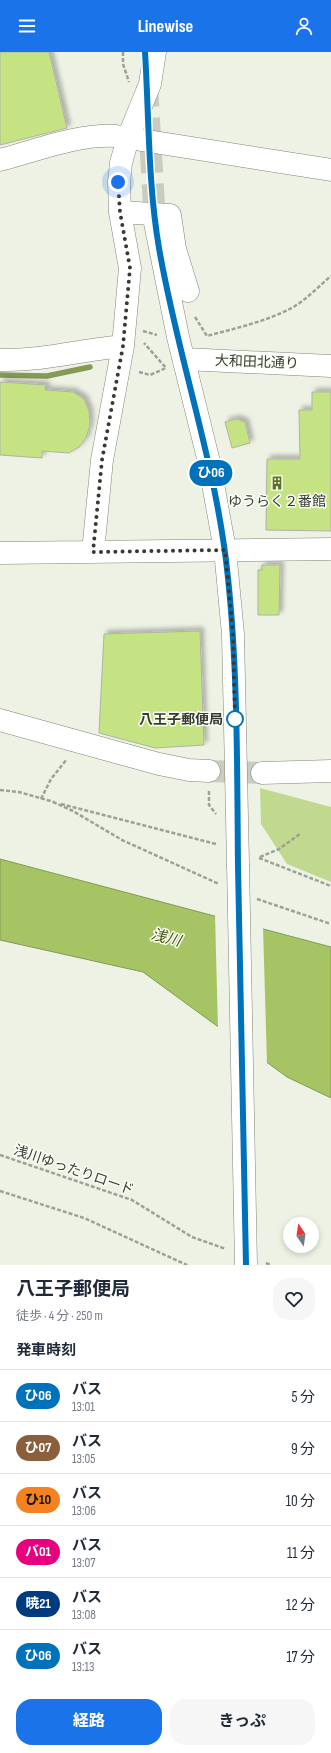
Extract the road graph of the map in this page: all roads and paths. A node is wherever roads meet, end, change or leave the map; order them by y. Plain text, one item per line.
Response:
1 (123, 52) edge
2 (155, 52) edge
3 (131, 88) dead end
4 (128, 138) junction
5 (0, 160) edge
6 (331, 170) edge
7 (120, 212) junction
8 (155, 223) tunnel mouth
9 (331, 276) edge
10 (188, 291) dead end
11 (137, 329) dead end
12 (161, 336) dead end
13 (207, 336) dead end
14 (121, 356) junction
15 (0, 360) edge
16 (175, 363) junction
17 (331, 366) edge
18 (331, 549) edge
19 (225, 550) junction
20 (93, 552) junction
21 (0, 553) edge
22 (0, 720) edge
23 (84, 743) junction
24 (331, 771) edge
25 (262, 773) tunnel mouth
26 (209, 780) joint
27 (0, 790) edge
28 (41, 798) junction
29 (53, 802) junction
30 (216, 814) dead end
31 (300, 834) dead end
32 (216, 844) dead end
33 (221, 885) dead end
34 (331, 886) edge
35 (250, 896) dead end
36 (331, 924) edge
37 (0, 1155) edge
38 (0, 1191) edge
39 (228, 1250) dead end
40 (255, 1264) edge
41 (187, 1265) edge
42 (271, 1265) edge

1 - 3 path
2 - 4 street
4 - 5 street
4 - 6 street
4 - 7 street
7 - 10 street
7 - 14 street
8 - 16 street
9 - 13 path
11 - 12 path
14 - 15 street
14 - 16 path
14 - 20 street
16 - 17 street, 大和田北通り
16 - 19 street
18 - 19 street
19 - 20 street
19 - 40 street, bridge
20 - 21 street
22 - 23 street
23 - 26 street
23 - 28 path
24 - 25 street
26 - 30 path
27 - 28 path
28 - 29 path
29 - 32 path
29 - 33 path
31 - 34 path
35 - 36 path
37 - 39 path, 浅川ゆったりロード
38 - 41 path
40 - 42 path

